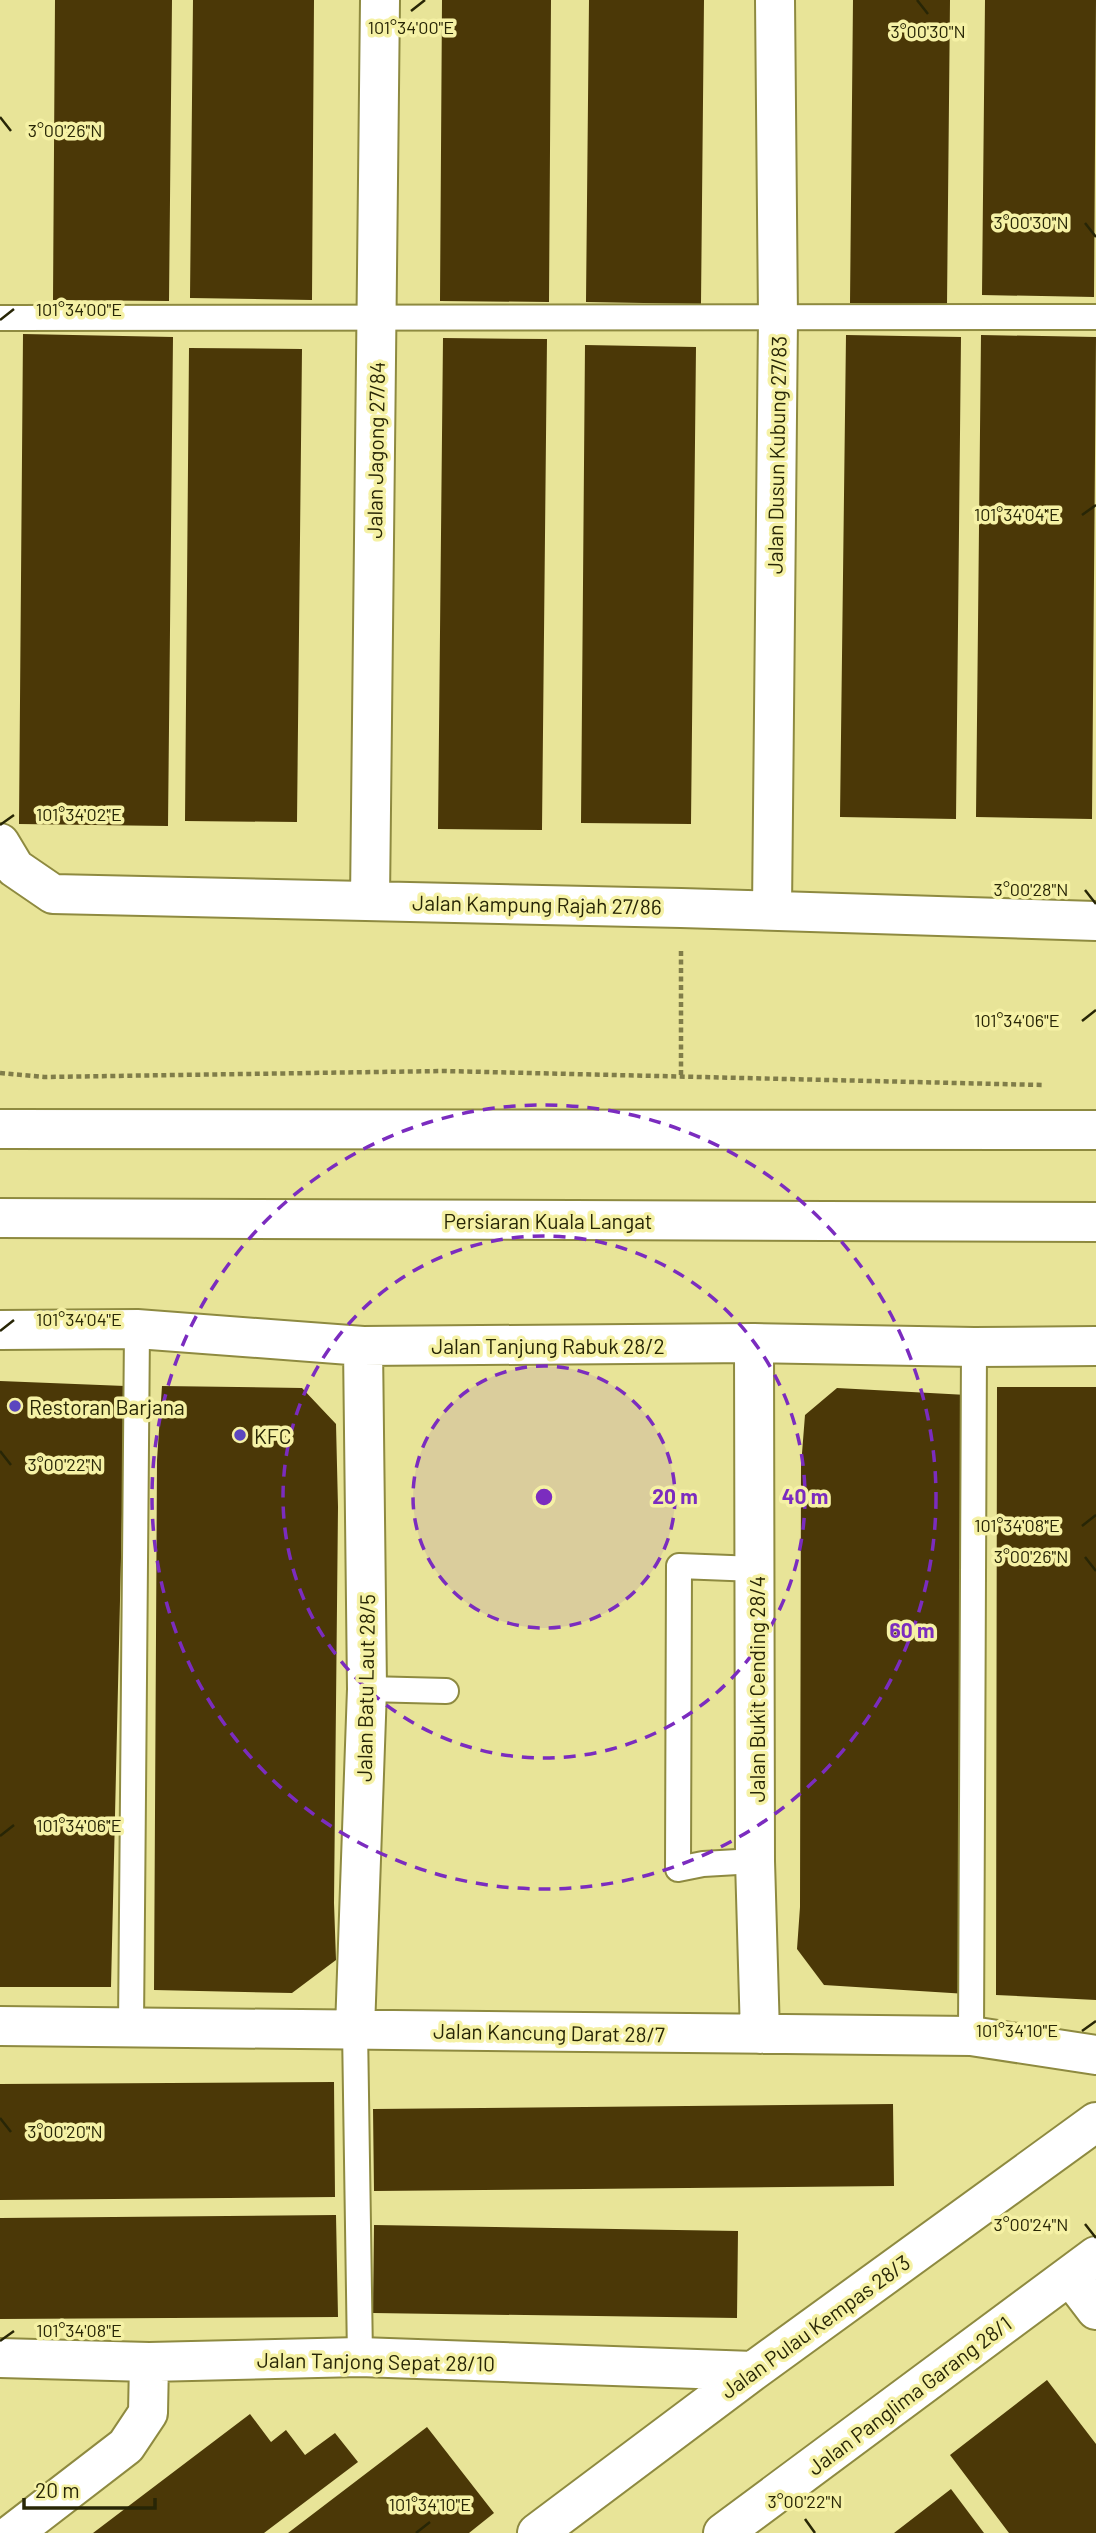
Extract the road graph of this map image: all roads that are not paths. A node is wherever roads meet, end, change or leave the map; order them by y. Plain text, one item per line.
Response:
1 (380, 0) edge
2 (775, 0) edge
3 (377, 317) junction
4 (1096, 317) edge
5 (0, 318) edge
6 (778, 318) junction
7 (0, 843) edge
8 (370, 900) junction
9 (772, 910) junction
10 (1096, 921) edge
11 (0, 1129) edge
12 (1048, 1130) junction
13 (1096, 1130) edge
14 (1096, 1147) edge
15 (0, 1218) edge
16 (1096, 1222) edge
17 (0, 1329) edge
18 (137, 1329) junction
19 (754, 1343) junction
20 (363, 1346) junction
21 (1096, 1346) edge
22 (974, 1347) junction
23 (756, 1569) junction
24 (367, 1689) junction
25 (446, 1691) dead end
26 (755, 1861) junction
27 (0, 2026) edge
28 (131, 2027) junction
29 (355, 2029) junction
30 (760, 2034) junction
31 (971, 2036) junction
32 (1096, 2054) edge
33 (1096, 2122) edge
34 (1083, 2266) edge
35 (1096, 2310) edge
36 (360, 2357) junction
37 (0, 2358) edge
38 (149, 2362) junction
39 (753, 2371) junction
40 (747, 2526) edge
41 (13, 2533) edge
42 (537, 2533) edge

1 - 3 street, Jalan Jagong 27/84
2 - 6 street, Jalan Dusun Kubung 27/83
3 - 5 lane
3 - 6 lane
3 - 8 street, Jalan Jagong 27/84
4 - 6 lane
6 - 9 street, Jalan Dusun Kubung 27/83
7 - 8 street, Jalan Kampung Rajah 27/86
8 - 9 street, Jalan Kampung Rajah 27/86
9 - 10 street, Jalan Kampung Rajah 27/86
11 - 12 street
12 - 13 street
12 - 14 street
15 - 16 street, Persiaran Kuala Langat
17 - 18 street, Jalan Tanjung Rabuk 28/2
18 - 20 street, Jalan Tanjung Rabuk 28/2
18 - 28 lane
19 - 20 street, Jalan Tanjung Rabuk 28/2
19 - 22 street, Jalan Tanjung Rabuk 28/2
19 - 23 street, Jalan Bukit Cending 28/4
20 - 24 street, Jalan Batu Laut 28/5
21 - 22 street, Jalan Tanjung Rabuk 28/2
22 - 31 lane
23 - 26 street, Jalan Bukit Cending 28/4
23 - 26 lane
24 - 25 lane
24 - 29 street, Jalan Batu Laut 28/5
26 - 30 street, Jalan Bukit Cending 28/4
27 - 28 street, Jalan Kancung Darat 28/7
28 - 29 street, Jalan Kancung Darat 28/7
29 - 30 street, Jalan Kancung Darat 28/7
29 - 36 lane
30 - 31 street, Jalan Kancung Darat 28/7
31 - 32 street, Jalan Kancung Darat 28/7
33 - 39 street, Jalan Pulau Kempas 28/3
34 - 35 street
34 - 40 street, Jalan Panglima Garang 28/1
36 - 38 street, Jalan Tanjong Sepat 28/10
36 - 39 street, Jalan Tanjong Sepat 28/10
37 - 38 street, Jalan Tanjong Sepat 28/10
38 - 41 street
39 - 42 street, Jalan Pulau Kempas 28/3

